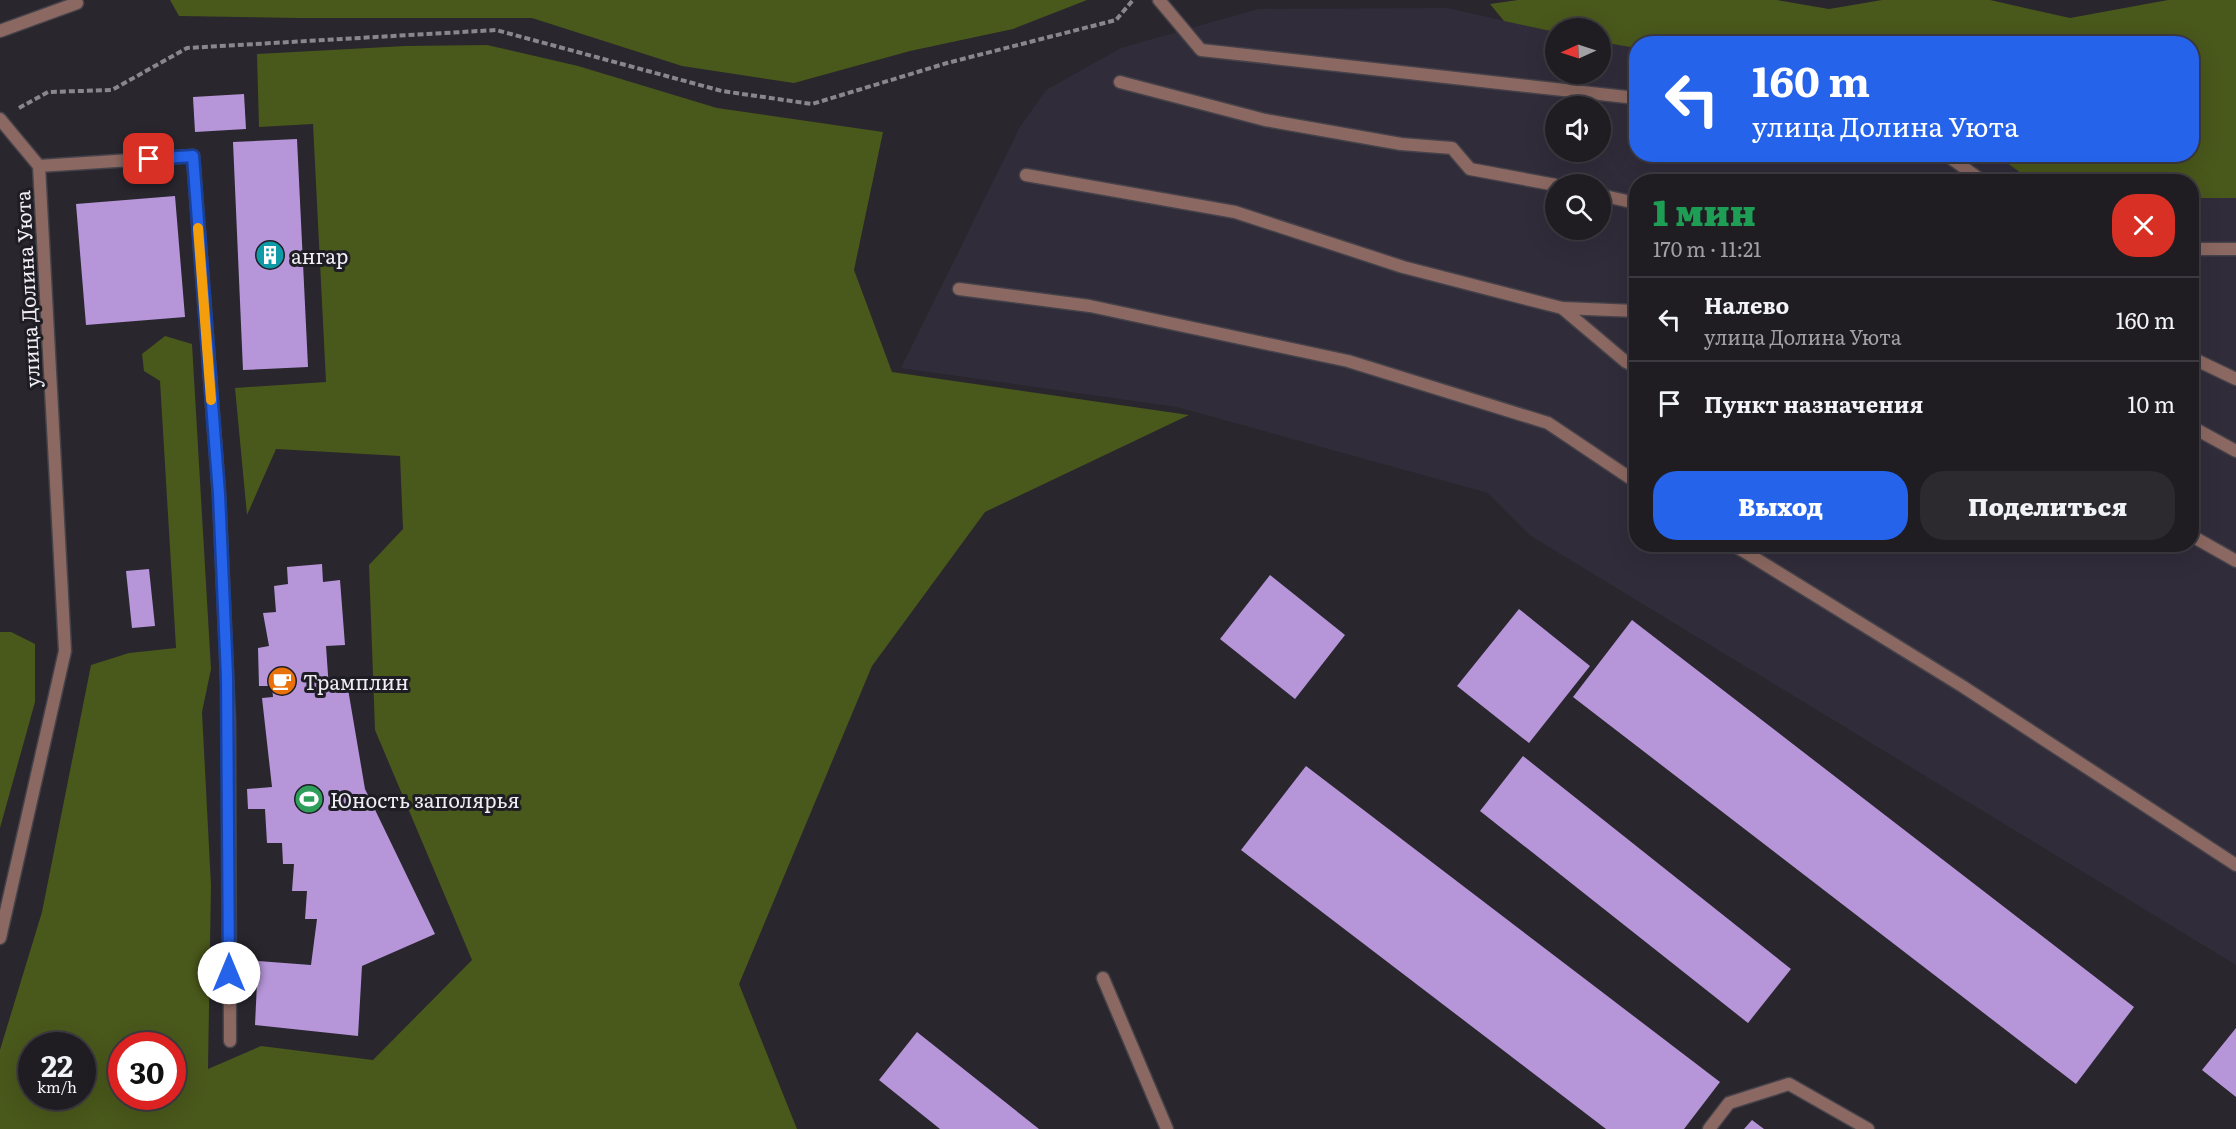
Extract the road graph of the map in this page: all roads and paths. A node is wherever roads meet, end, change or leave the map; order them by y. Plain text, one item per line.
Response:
1 (1133, 0) edge
2 (1159, 0) edge
3 (78, 3) dead end
4 (0, 31) edge
5 (1120, 82) dead end
6 (1629, 97) edge
7 (0, 119) edge
8 (1956, 162) edge
9 (39, 166) junction
10 (1973, 174) edge
11 (1026, 175) dead end
12 (1545, 182) edge
13 (1611, 197) edge
14 (1629, 201) edge
15 (2199, 249) edge
16 (2236, 249) edge
17 (959, 289) dead end
18 (1562, 308) junction
19 (1629, 311) edge
20 (2199, 361) edge
21 (1629, 364) edge
22 (2236, 379) edge
23 (2199, 431) edge
24 (2236, 451) edge
25 (1629, 477) edge
26 (2199, 540) edge
27 (1745, 552) edge
28 (2236, 561) edge
29 (2236, 865) edge
30 (0, 938) edge
31 (1103, 978) dead end
32 (230, 1041) dead end
33 (1167, 1129) edge
34 (1709, 1129) edge
35 (1868, 1129) edge

1 - 7 path
2 - 6 street
3 - 4 street
5 - 12 street
7 - 9 street
8 - 10 street
9 - 30 street, улица Долина Уюта
9 - 32 street, улица Долина Уюта
11 - 18 street
13 - 14 street
15 - 16 street
17 - 25 street
18 - 19 street
18 - 21 street
20 - 22 street
23 - 24 street
26 - 28 street
27 - 29 street
31 - 33 street
34 - 35 street

